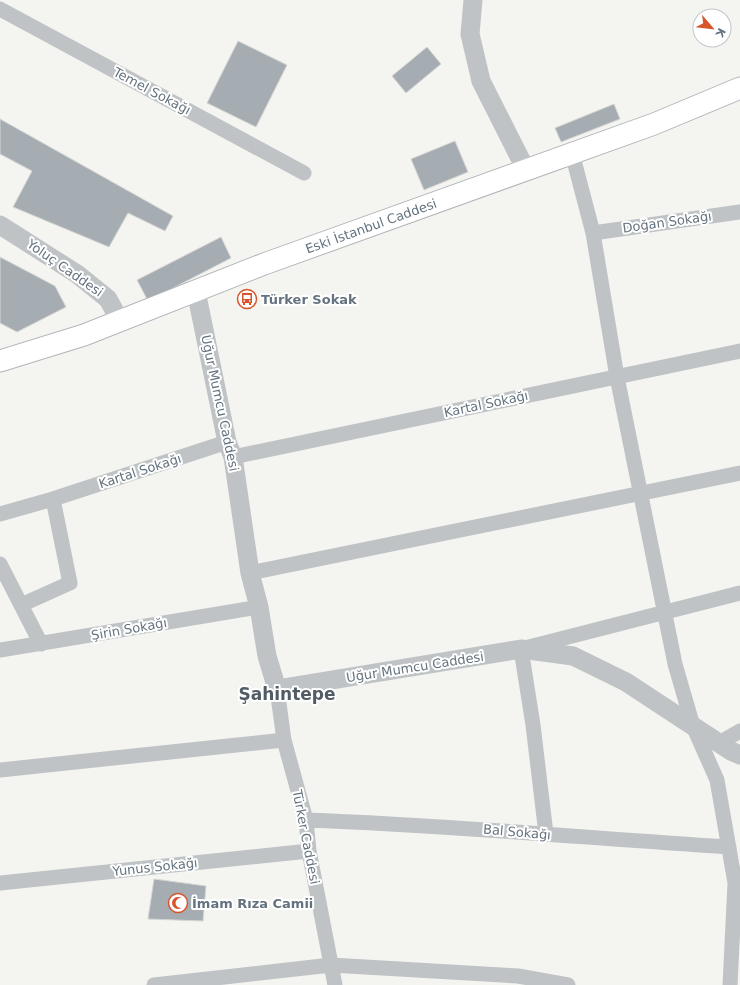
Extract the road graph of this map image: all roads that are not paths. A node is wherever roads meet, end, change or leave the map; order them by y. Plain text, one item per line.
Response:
1 (473, 0) edge
2 (0, 9) edge
3 (740, 88) edge
4 (572, 152) junction
5 (526, 170) junction
6 (304, 173) dead end
7 (740, 212) edge
8 (0, 225) edge
9 (593, 233) junction
10 (196, 291) junction
11 (120, 321) junction
12 (740, 351) edge
13 (0, 361) edge
14 (617, 377) junction
15 (230, 449) junction
16 (740, 473) edge
17 (641, 494) junction
18 (53, 499) junction
19 (0, 514) edge
20 (0, 564) edge
21 (250, 573) junction
22 (740, 593) edge
23 (21, 605) junction
24 (259, 606) junction
25 (664, 611) junction
26 (41, 644) junction
27 (521, 649) junction
28 (0, 650) edge
29 (277, 689) junction
30 (693, 726) junction
31 (740, 731) edge
32 (284, 740) junction
33 (719, 743) junction
34 (740, 755) edge
35 (0, 770) edge
36 (306, 820) junction
37 (546, 834) junction
38 (729, 846) junction
39 (309, 851) junction
40 (0, 883) edge
41 (332, 965) junction
42 (154, 985) edge
43 (335, 985) edge
44 (568, 985) edge
45 (730, 985) edge

1 - 5 street
2 - 6 street, Temel Sokağı
3 - 4 main road, Eski İstanbul Caddesi
4 - 5 main road, Eski İstanbul Caddesi
4 - 9 street
5 - 10 main road, Eski İstanbul Caddesi
7 - 9 street, Doğan Sokağı
8 - 11 street, Yoluç Caddesi
9 - 14 street
10 - 11 main road, Eski İstanbul Caddesi
10 - 15 street, Uğur Mumcu Caddesi
11 - 13 main road, Eski İstanbul Caddesi
12 - 14 street, Kartal Sokağı
14 - 15 street, Kartal Sokağı
14 - 17 street
15 - 18 street, Kartal Sokağı
15 - 21 street, Uğur Mumcu Caddesi
16 - 17 street
17 - 21 street
17 - 25 street
18 - 19 street, Kartal Sokağı
18 - 23 street
20 - 23 street
21 - 24 street, Uğur Mumcu Caddesi
22 - 25 street
23 - 26 street
24 - 26 street, Şirin Sokağı
24 - 29 street, Uğur Mumcu Caddesi
25 - 27 street
25 - 30 street
26 - 28 street, Şirin Sokağı
27 - 29 street, Uğur Mumcu Caddesi
27 - 30 street, Uğur Mumcu Caddesi
27 - 37 street
29 - 32 street, Türker Caddesi
30 - 33 street, Uğur Mumcu Caddesi
30 - 38 street
31 - 33 street
32 - 35 street
32 - 36 street, Türker Caddesi
33 - 34 street, Uğur Mumcu Caddesi
36 - 37 street, Bal Sokağı
36 - 39 street, Türker Caddesi
37 - 38 street, Bal Sokağı
38 - 45 street
39 - 40 street, Yunus Sokağı
39 - 41 street, Türker Caddesi
41 - 42 street
41 - 43 street, Türker Caddesi
41 - 44 street

